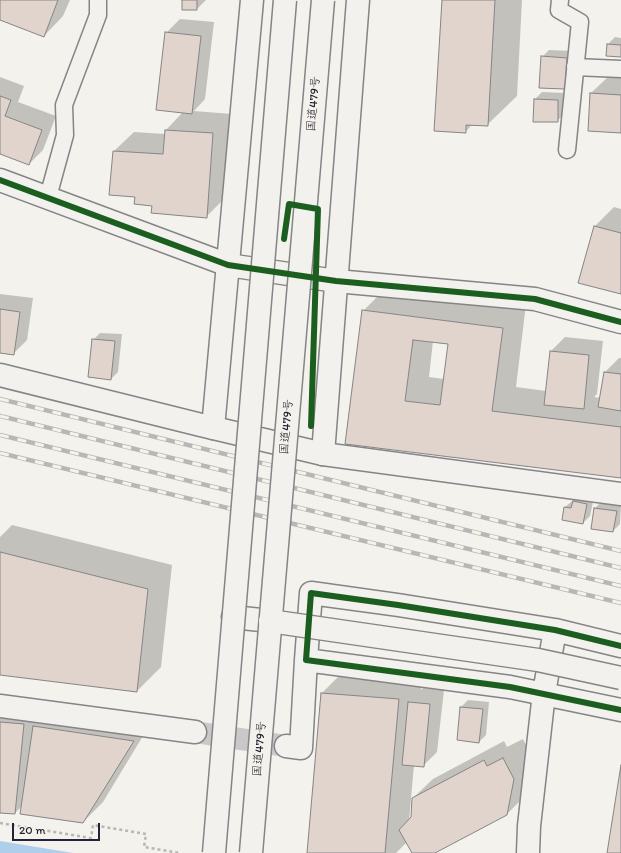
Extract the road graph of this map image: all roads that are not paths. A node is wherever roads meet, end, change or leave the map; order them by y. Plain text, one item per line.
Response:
1 (98, 0) edge
2 (252, 0) edge
3 (285, 0) edge
4 (323, 0) edge
5 (358, 0) edge
6 (560, 0) edge
7 (575, 67) junction
8 (621, 69) edge
9 (567, 150) dead end
10 (0, 180) edge
11 (48, 198) junction
12 (228, 265) junction
13 (336, 281) junction
14 (621, 322) edge
15 (0, 375) edge
16 (213, 428) junction
17 (323, 454) junction
18 (621, 494) edge
19 (232, 617) junction
20 (270, 622) junction
21 (555, 630) junction
22 (621, 646) edge
23 (306, 660) junction
24 (621, 678) edge
25 (544, 693) junction
26 (0, 706) edge
27 (621, 710) edge
28 (194, 732) tunnel mouth
29 (286, 746) tunnel mouth
30 (214, 853) edge
31 (251, 853) edge
32 (528, 853) edge

1 - 11 lane
2 - 12 main road
3 - 19 main road, bridge
4 - 20 main road, 国道479号, bridge
5 - 13 main road
6 - 7 lane
7 - 8 lane
7 - 9 lane
10 - 11 main road
11 - 12 main road
12 - 13 main road
12 - 16 main road
13 - 14 main road
13 - 17 main road
15 - 16 main road
16 - 17 main road
17 - 18 main road
19 - 20 main road
19 - 30 main road, bridge
20 - 24 main road, bridge
20 - 31 main road, 国道479号, bridge
21 - 22 main road
21 - 23 main road
21 - 25 main road
23 - 25 main road
23 - 29 main road
25 - 27 main road
25 - 32 main road
26 - 28 main road

